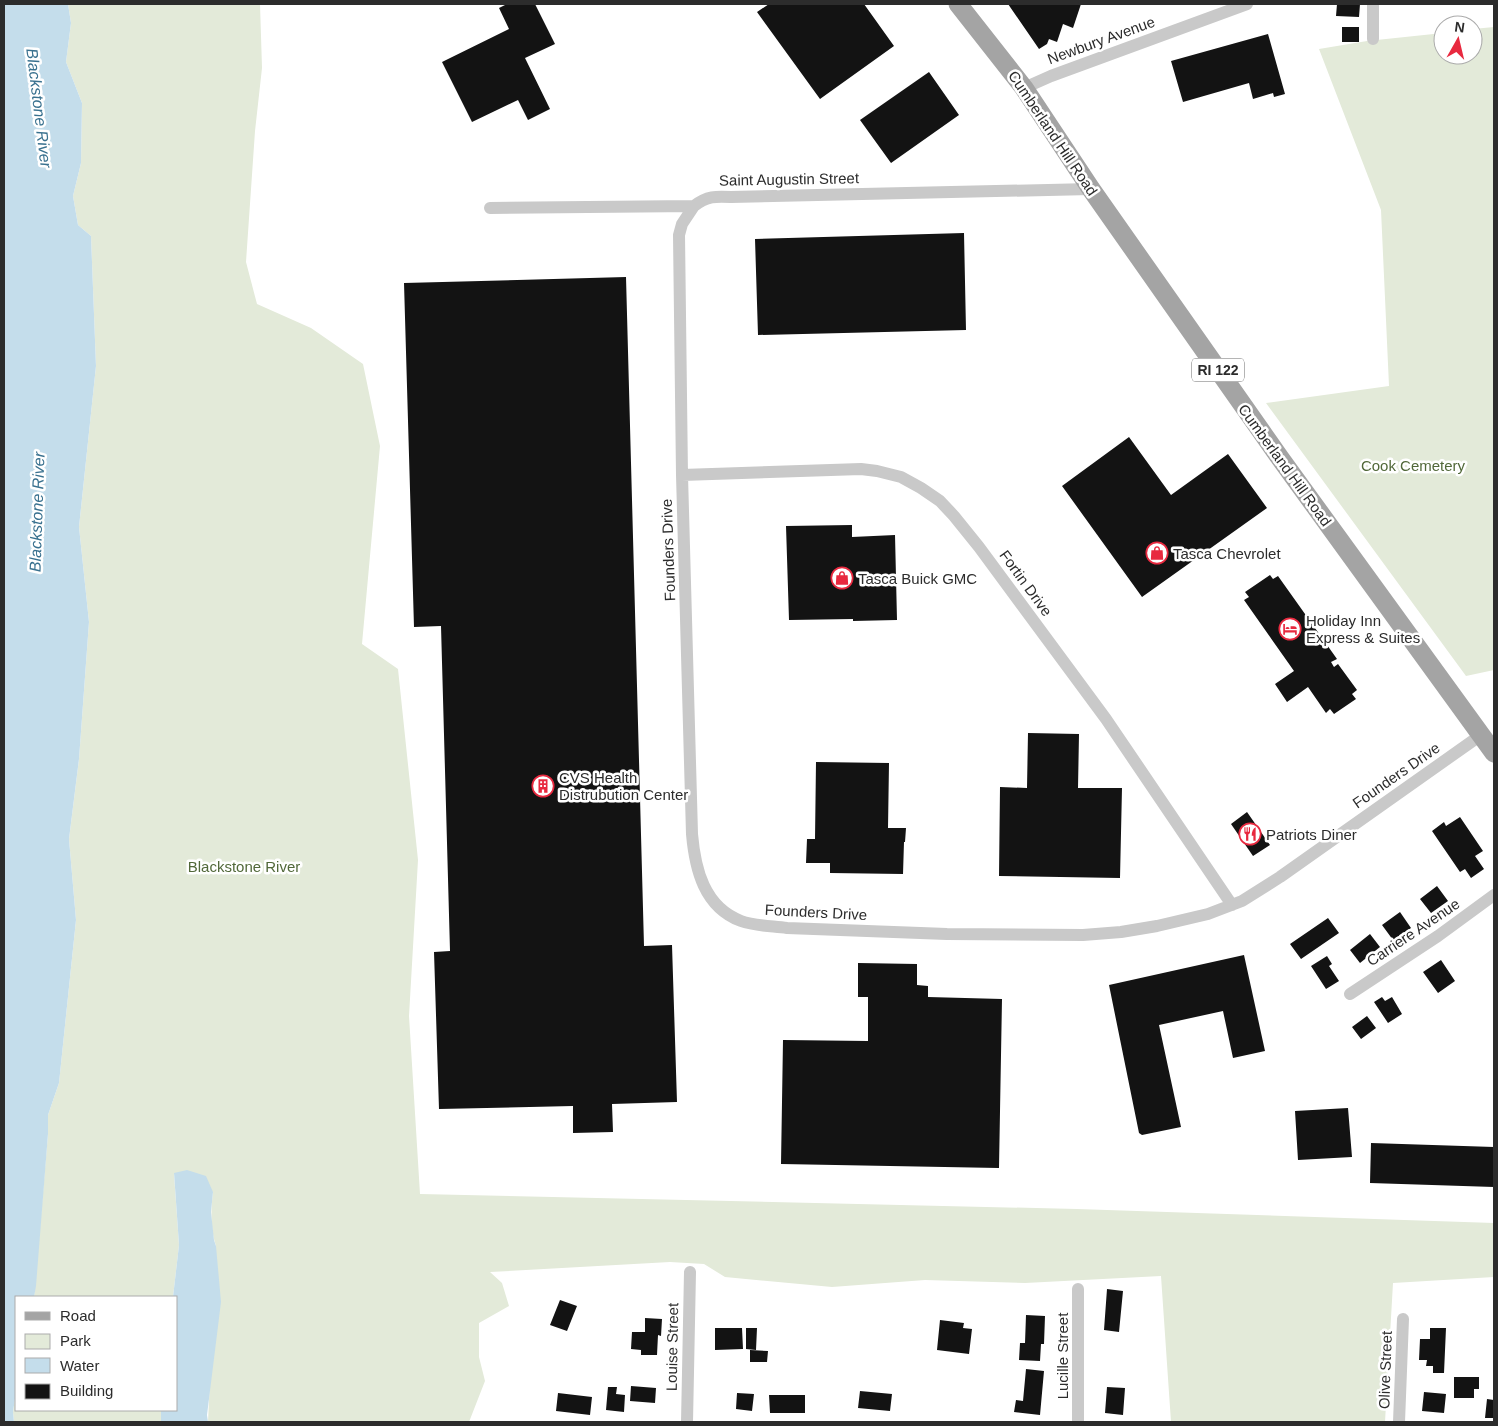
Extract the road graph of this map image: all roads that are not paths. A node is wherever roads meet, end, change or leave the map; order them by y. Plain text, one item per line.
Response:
1 (958, 4) edge
2 (1247, 4) edge
3 (1373, 4) edge
4 (1373, 39) dead end
5 (1024, 88) junction
6 (1091, 190) junction
7 (694, 206) junction
8 (490, 208) dead end
9 (682, 475) junction
10 (1481, 735) junction
11 (1494, 753) edge
12 (1494, 895) edge
13 (1232, 905) junction
14 (1350, 994) dead end
15 (690, 1272) dead end
16 (1078, 1289) dead end
17 (1403, 1319) dead end
18 (687, 1422) edge
19 (1078, 1422) edge
20 (1399, 1422) edge

1 - 5 main road, Cumberland Hill Road / RI 122
2 - 5 street, Newbury Avenue
3 - 4 street
5 - 6 main road, Cumberland Hill Road / RI 122
6 - 7 street, Saint Augustin Street
6 - 10 main road, Cumberland Hill Road / RI 122
7 - 8 street, Saint Augustin Street
7 - 9 street, Founders Drive
9 - 13 street, Fortin Drive
9 - 13 street, Founders Drive
10 - 11 main road, Cumberland Hill Road / RI 122
10 - 13 street, Founders Drive
12 - 14 street, Carriere Avenue
15 - 18 street, Louise Street
16 - 19 street, Lucille Street
17 - 20 street, Olive Street

